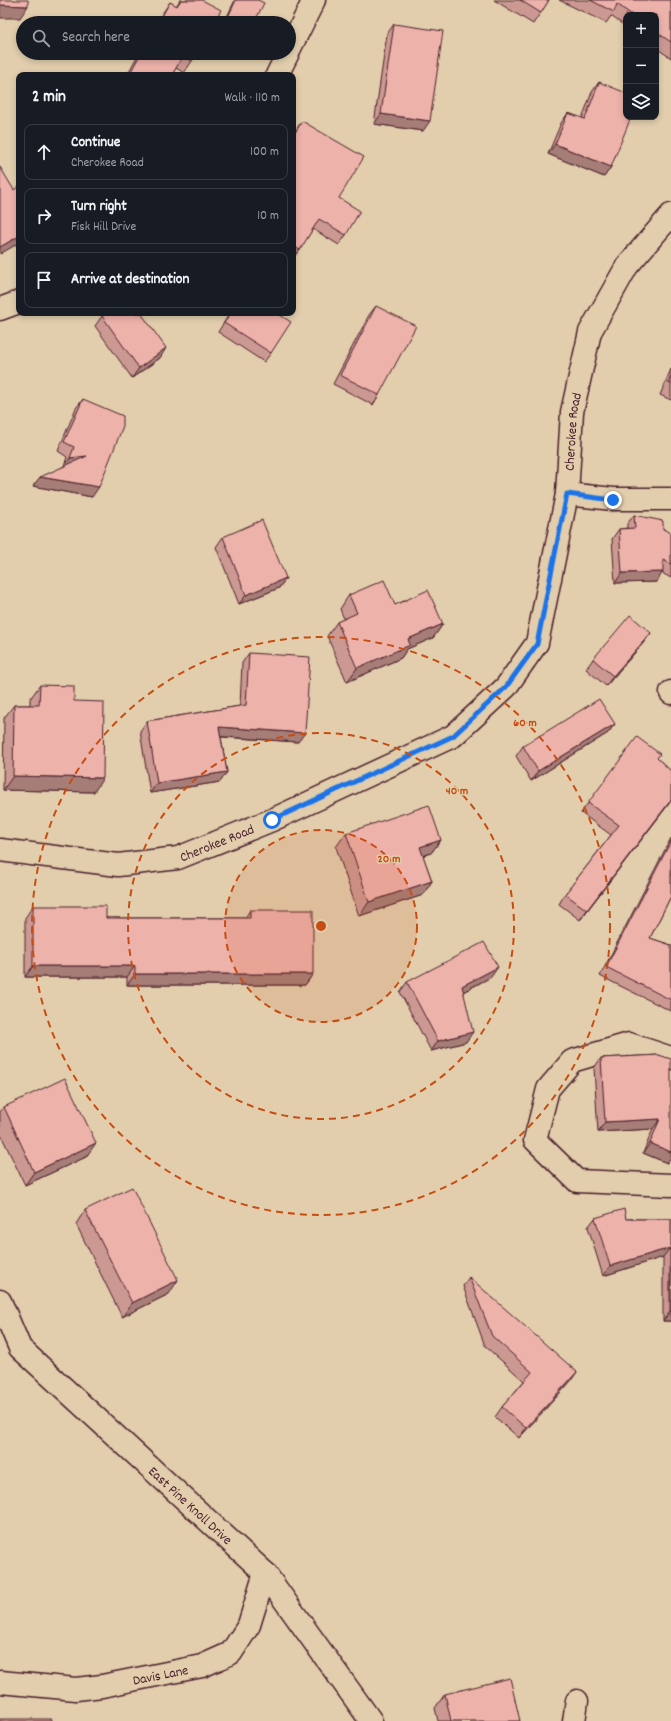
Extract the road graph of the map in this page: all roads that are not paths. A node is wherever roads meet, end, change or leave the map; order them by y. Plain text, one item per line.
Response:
1 (314, 0) edge
2 (296, 36) edge
3 (284, 60) edge
4 (278, 72) edge
5 (671, 215) edge
6 (16, 303) edge
7 (0, 309) edge
8 (567, 494) junction
9 (671, 499) edge
10 (0, 850) edge
11 (671, 1058) edge
12 (671, 1185) edge
13 (0, 1300) edge
14 (265, 1573) junction
15 (0, 1682) edge
16 (370, 1721) edge

1 - 2 street
3 - 4 street
5 - 8 street, Cherokee Road
6 - 7 street
8 - 9 street
8 - 10 street, Cherokee Road
11 - 12 street
13 - 14 street, East Pine Knoll Drive
14 - 15 street, Davis Lane
14 - 16 street, East Pine Knoll Drive

